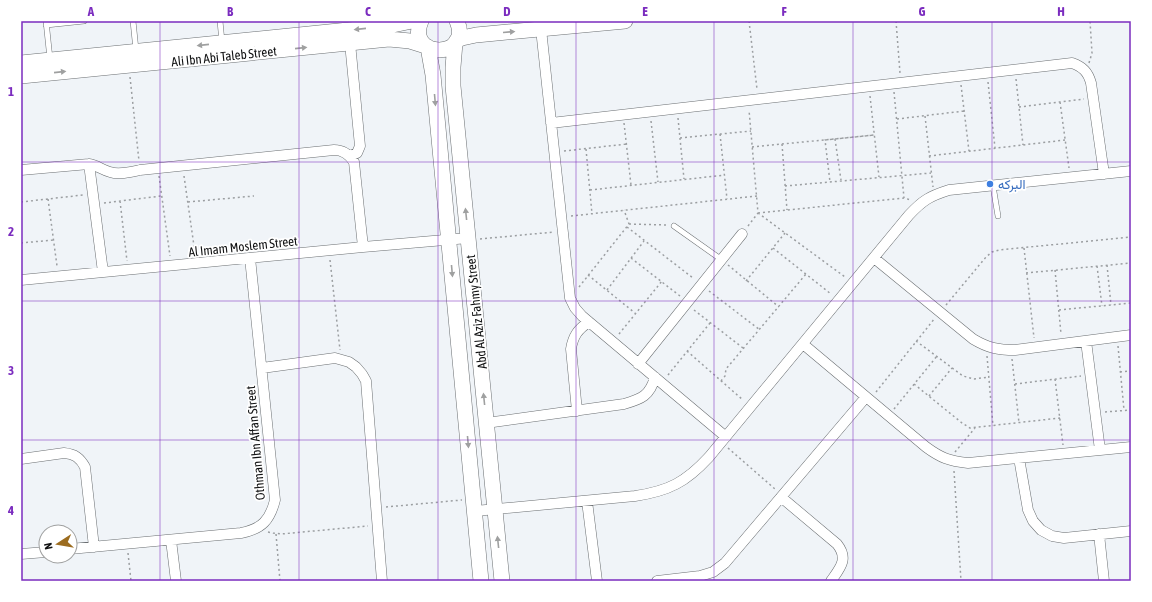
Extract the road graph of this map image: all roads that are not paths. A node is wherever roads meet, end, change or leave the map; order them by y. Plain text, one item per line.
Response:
1 (84, 21) edge
2 (133, 21) edge
3 (220, 21) edge
4 (412, 21) edge
5 (421, 21) edge
6 (457, 21) edge
7 (626, 21) edge
8 (46, 23) edge
9 (482, 28) edge
10 (541, 29) junction
11 (388, 32) junction
12 (456, 42) junction
13 (222, 43) junction
14 (350, 43) junction
15 (427, 47) junction
16 (136, 51) junction
17 (183, 53) junction
18 (50, 60) junction
19 (21, 63) edge
20 (452, 74) junction
21 (433, 75) junction
22 (21, 76) edge
23 (551, 123) junction
24 (350, 156) junction
25 (89, 164) junction
26 (21, 170) edge
27 (1131, 171) edge
28 (1104, 174) junction
29 (993, 186) junction
30 (998, 216) dead end
31 (674, 226) road end
32 (742, 234) road end
33 (468, 239) junction
34 (449, 240) junction
35 (363, 247) junction
36 (250, 258) junction
37 (874, 258) junction
38 (722, 260) junction
39 (103, 272) junction
40 (21, 280) edge
41 (589, 322) junction
42 (1131, 335) edge
43 (1086, 341) junction
44 (803, 344) junction
45 (638, 364) junction
46 (262, 368) junction
47 (658, 380) junction
48 (868, 398) junction
49 (577, 411) junction
50 (486, 424) junction
51 (724, 440) junction
52 (1131, 447) edge
53 (1100, 450) junction
54 (1018, 458) junction
55 (21, 459) edge
56 (781, 496) junction
57 (587, 500) junction
58 (474, 505) junction
59 (495, 509) junction
60 (1131, 531) edge
61 (1099, 534) junction
62 (171, 540) junction
63 (94, 547) junction
64 (78, 548) edge
65 (38, 553) edge
66 (21, 554) edge
67 (176, 581) edge
68 (382, 581) edge
69 (481, 581) edge
70 (502, 581) edge
71 (597, 581) edge
72 (657, 581) edge
73 (831, 581) edge
74 (1104, 581) edge

1 - 8 lane
2 - 16 lane
3 - 13 lane
4 - 11 street, Ali Ibn Abi Taleb Street
5 - 15 street, Abd Al Aziz Fahmy Street
6 - 12 street, Abd Al Aziz Fahmy Street
7 - 10 street
8 - 18 lane
9 -> 10 street
9 - 12 street
10 - 23 street
11 -> 13 street, Ali Ibn Abi Taleb Street
11 - 14 street, Ali Ibn Abi Taleb Street
11 - 15 street, Ali Ibn Abi Taleb Street
12 - 15 street, Ali Ibn Abi Taleb Street
12 - 20 street, Abd Al Aziz Fahmy Street
13 -> 17 street, Ali Ibn Abi Taleb Street
17 -> 14 street, Ali Ibn Abi Taleb Street
14 - 24 street
15 - 21 street, Abd Al Aziz Fahmy Street
16 - 17 street, Ali Ibn Abi Taleb Street
16 - 18 street, Ali Ibn Abi Taleb Street
22 -> 17 street, Ali Ibn Abi Taleb Street
18 - 19 street, Ali Ibn Abi Taleb Street
20 - 21 street
33 -> 20 street, Abd Al Aziz Fahmy Street
21 -> 34 street, Abd Al Aziz Fahmy Street
23 - 28 street
23 - 41 street
24 - 25 street
24 - 35 street
25 - 26 street
25 - 39 street
27 - 28 street
28 - 29 street
29 - 30 lane
29 - 37 street
31 - 38 lane
32 - 38 street
33 - 34 street, Al Imam Moslem Street
50 -> 33 street, Abd Al Aziz Fahmy Street
34 - 35 street, Al Imam Moslem Street
34 -> 58 street, Abd Al Aziz Fahmy Street
35 - 36 street, Al Imam Moslem Street
36 - 39 street, Al Imam Moslem Street
36 - 46 street, Othman Ibn Affan Street
37 - 43 street
37 - 44 street
38 - 45 street
39 - 40 street, Al Imam Moslem Street
41 - 45 street
41 - 49 street
42 - 43 street
43 - 53 street
44 - 48 street
44 - 51 street
45 - 47 street
46 - 62 street, Othman Ibn Affan Street
46 - 68 street
47 - 49 street
47 - 51 street
48 - 54 street
48 - 56 street
49 - 50 street
50 - 59 street, Abd Al Aziz Fahmy Street
51 - 57 street
52 - 53 street
53 - 54 street
54 - 61 street
55 - 63 street
56 - 72 street
56 - 73 street
57 - 59 street
57 - 71 street
58 - 59 street
58 - 69 street, Abd Al Aziz Fahmy Street
70 -> 59 street, Abd Al Aziz Fahmy Street
60 - 61 street
61 - 74 street
62 - 63 street, Othman Ibn Affan Street
62 - 67 street
63 - 64 street, Othman Ibn Affan Street
65 - 66 street

